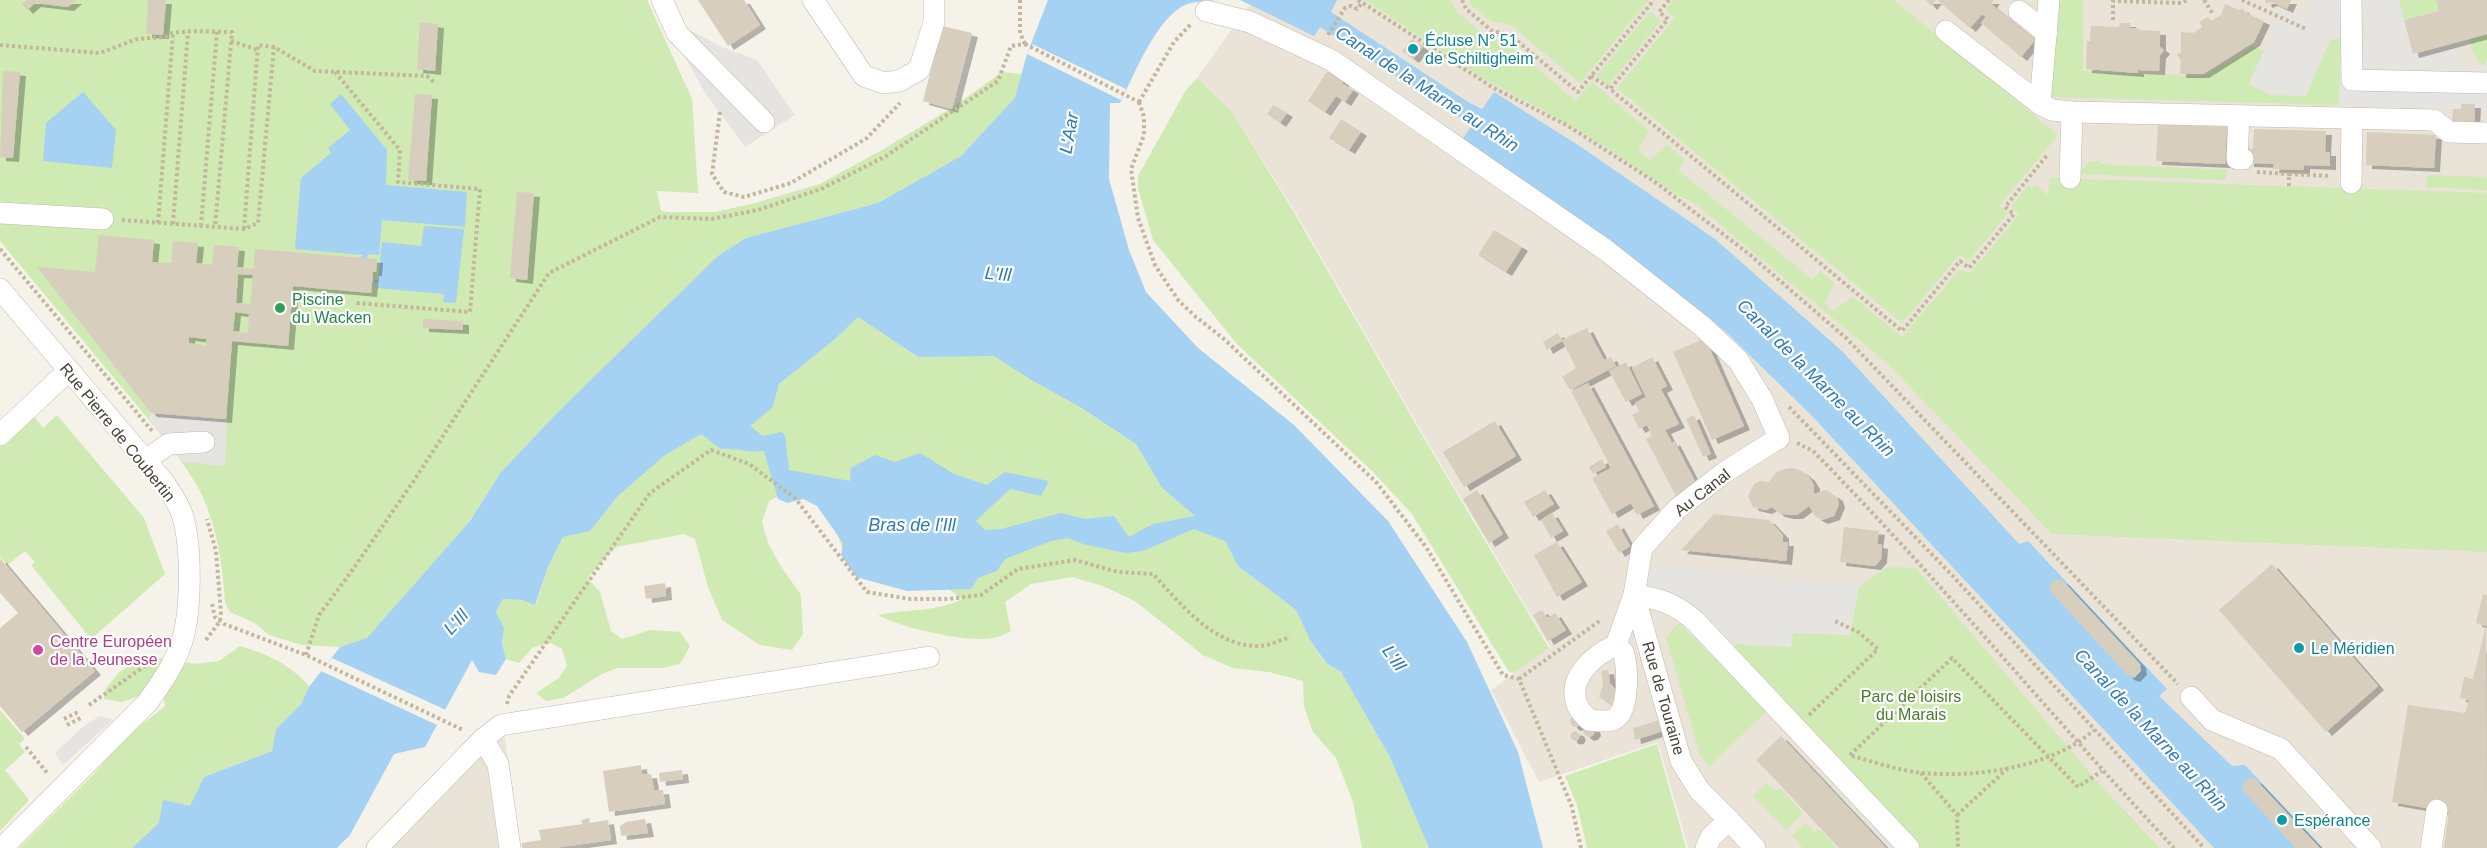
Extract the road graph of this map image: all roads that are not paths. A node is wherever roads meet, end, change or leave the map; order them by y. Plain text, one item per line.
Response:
1 (662, 0) edge
2 (813, 0) edge
3 (934, 0) edge
4 (2049, 0) edge
5 (2351, 0) edge
6 (1206, 11) road end
7 (2019, 11) dead end
8 (1946, 31) dead end
9 (2047, 33) junction
10 (2487, 83) edge
11 (2040, 104) junction
12 (2072, 112) junction
13 (2239, 116) junction
14 (2352, 118) junction
15 (764, 122) dead end
16 (2487, 133) edge
17 (2249, 166) road end
18 (2070, 178) dead end
19 (2351, 183) dead end
20 (0, 213) edge
21 (103, 219) road end
22 (0, 289) edge
23 (69, 370) junction
24 (0, 435) edge
25 (204, 441) dead end
26 (145, 460) junction
27 (1634, 595) junction
28 (1616, 645) dead end
29 (929, 657) dead end
30 (2191, 697) road end
31 (474, 735) junction
32 (2437, 810) dead end
33 (1729, 820) junction
34 (2, 848) edge
35 (377, 848) edge
36 (510, 848) edge
37 (1706, 848) edge
38 (1755, 848) edge
39 (1909, 848) edge
40 (2371, 848) edge
41 (2431, 848) edge

1 - 15 street
2 - 3 street
4 - 9 street
5 - 10 street
6 - 27 street, Au Canal
7 - 9 street
8 - 11 street
9 - 11 street
11 - 12 street
12 - 13 street
12 - 18 street
13 - 14 street
13 - 17 street
14 - 16 street
14 - 19 street
20 - 21 street
22 - 23 street, Rue Pierre de Coubertin
23 - 24 street
23 - 26 street, Rue Pierre de Coubertin
25 - 26 street
26 - 34 street, Rue Pierre de Coubertin
27 - 28 street, Au Canal
27 - 33 street, Rue de Touraine
27 - 39 street
29 - 31 street
30 - 40 street
31 - 35 street
31 - 36 street
32 - 41 street
33 - 37 street
33 - 38 street, Rue de Touraine

